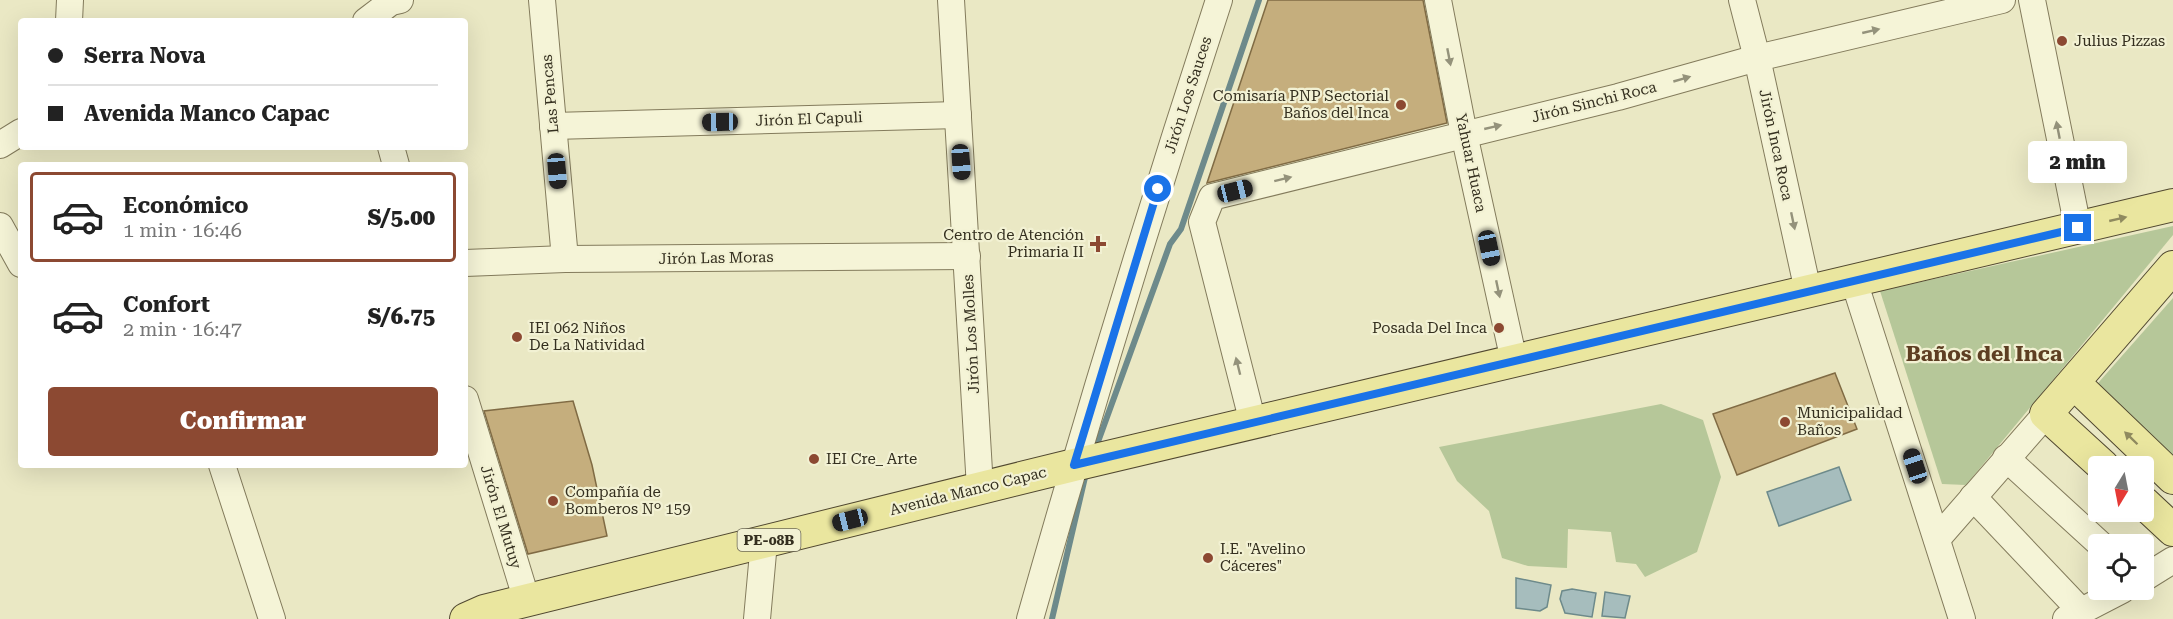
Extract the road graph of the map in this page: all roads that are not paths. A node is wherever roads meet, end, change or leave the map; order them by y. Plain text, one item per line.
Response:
1 (70, 0) edge
2 (400, 0) edge
3 (542, 0) edge
4 (951, 0) edge
5 (1219, 0) edge
6 (1438, 0) edge
7 (1742, 0) edge
8 (2002, 0) edge
9 (2032, 0) edge
10 (69, 18) edge
11 (370, 18) edge
12 (1757, 58) junction
13 (958, 115) junction
14 (553, 126) junction
15 (18, 134) edge
16 (1464, 134) junction
17 (0, 145) edge
18 (2173, 206) edge
19 (0, 226) edge
20 (2078, 228) junction
21 (967, 256) junction
22 (18, 259) edge
23 (565, 259) junction
24 (468, 263) edge
25 (2173, 267) edge
26 (1854, 281) junction
27 (1808, 291) junction
28 (1514, 361) junction
29 (2074, 383) junction
30 (468, 409) edge
31 (2046, 414) junction
32 (1252, 423) junction
33 (2092, 456) edge
34 (2006, 458) junction
35 (1086, 462) junction
36 (223, 468) edge
37 (2173, 478) edge
38 (980, 488) junction
39 (1973, 497) junction
40 (2154, 512) edge
41 (2173, 530) edge
42 (2089, 534) edge
43 (1937, 539) junction
44 (764, 542) junction
45 (2173, 560) edge
46 (2154, 572) edge
47 (2102, 600) edge
48 (527, 601) junction
49 (2073, 615) edge
50 (272, 619) edge
51 (466, 619) edge
52 (757, 619) edge
53 (1030, 619) edge
54 (1962, 619) edge

1 - 10 street
2 - 11 street
3 - 14 street, Las Pencas
4 - 13 street, Jirón Los Molles
5 - 35 street, Jirón Los Sauces
6 -> 16 street, Yahuar Huaca
7 - 12 street, Jirón Inca Roca
12 -> 8 street, Jirón Sinchi Roca
20 -> 9 street
16 -> 12 street, Jirón Sinchi Roca
12 -> 27 street, Jirón Inca Roca
13 - 14 street, Jirón El Capuli
13 - 21 street, Jirón Los Molles
14 - 23 street, Las Pencas
15 - 17 street
16 -> 28 street, Yahuar Huaca
32 -> 16 street, Jirón Sinchi Roca
20 -> 18 main road, Avenida Manco Capac / PE-08B
19 - 22 street
20 - 26 main road, Avenida Manco Capac / PE-08B
21 - 23 street, Jirón Las Moras
21 - 38 street, Jirón Los Molles
23 - 24 street, Jirón Las Moras
25 - 29 main road
26 - 27 main road, Avenida Manco Capac / PE-08B
26 - 43 street
27 - 28 main road, Avenida Manco Capac / PE-08B
28 - 32 main road, Avenida Manco Capac / PE-08B
29 - 31 main road
37 -> 29 main road
30 - 48 street, Jirón El Mutuy
31 - 33 main road
31 - 34 street
32 - 35 main road, Avenida Manco Capac / PE-08B
34 - 39 street
34 - 42 street
35 - 38 main road, Avenida Manco Capac / PE-08B
35 - 53 street, Jirón Los Sauces
36 - 50 street
38 - 44 main road, Avenida Manco Capac / PE-08B
39 - 43 street
39 - 49 street
40 - 41 main road
43 - 54 street
44 - 48 main road, Avenida Manco Capac / PE-08B
44 - 52 street
45 - 46 street
47 - 49 street
48 - 51 main road, Avenida Manco Capac / PE-08B

